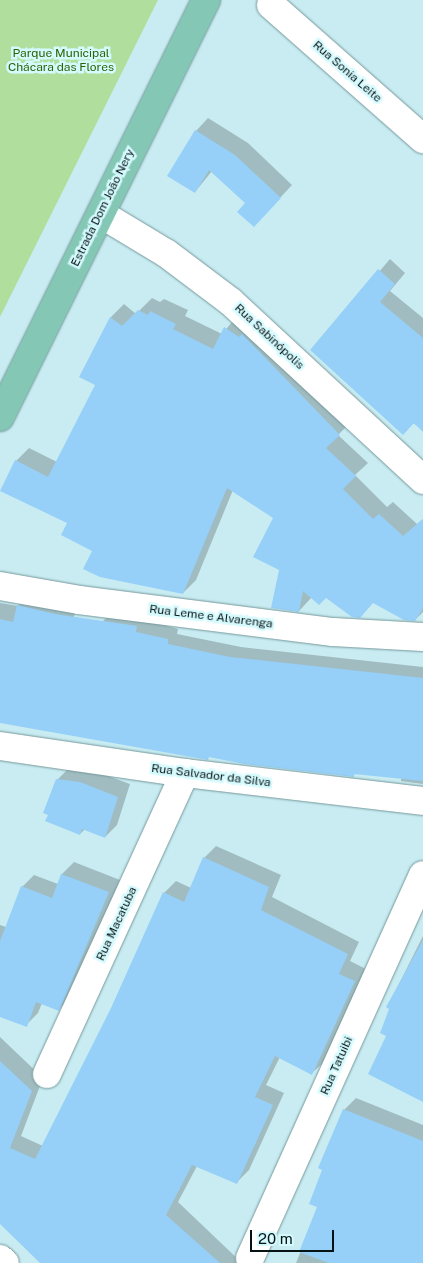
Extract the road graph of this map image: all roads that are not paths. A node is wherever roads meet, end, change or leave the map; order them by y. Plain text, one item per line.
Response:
1 (206, 0) edge
2 (270, 5) dead end
3 (423, 139) edge
4 (101, 214) junction
5 (0, 416) edge
6 (423, 480) edge
7 (0, 586) edge
8 (423, 637) edge
9 (0, 746) edge
10 (185, 773) junction
11 (423, 801) edge
12 (423, 874) edge
13 (47, 1074) dead end
14 (0, 1258) edge
15 (250, 1258) dead end
16 (5, 1263) edge

1 - 4 main road, Estrada Dom João Nery
2 - 3 street, Rua Sonia Leite
4 - 5 main road, Estrada Dom João Nery
4 - 6 street, Rua Sabinópolis
7 - 8 street, Rua Leme e Alvarenga
9 - 10 street, Rua Salvador da Silva
10 - 11 street, Rua Salvador da Silva
10 - 13 street, Rua Macatuba
12 - 15 street, Rua Tatuibi
14 - 16 street

